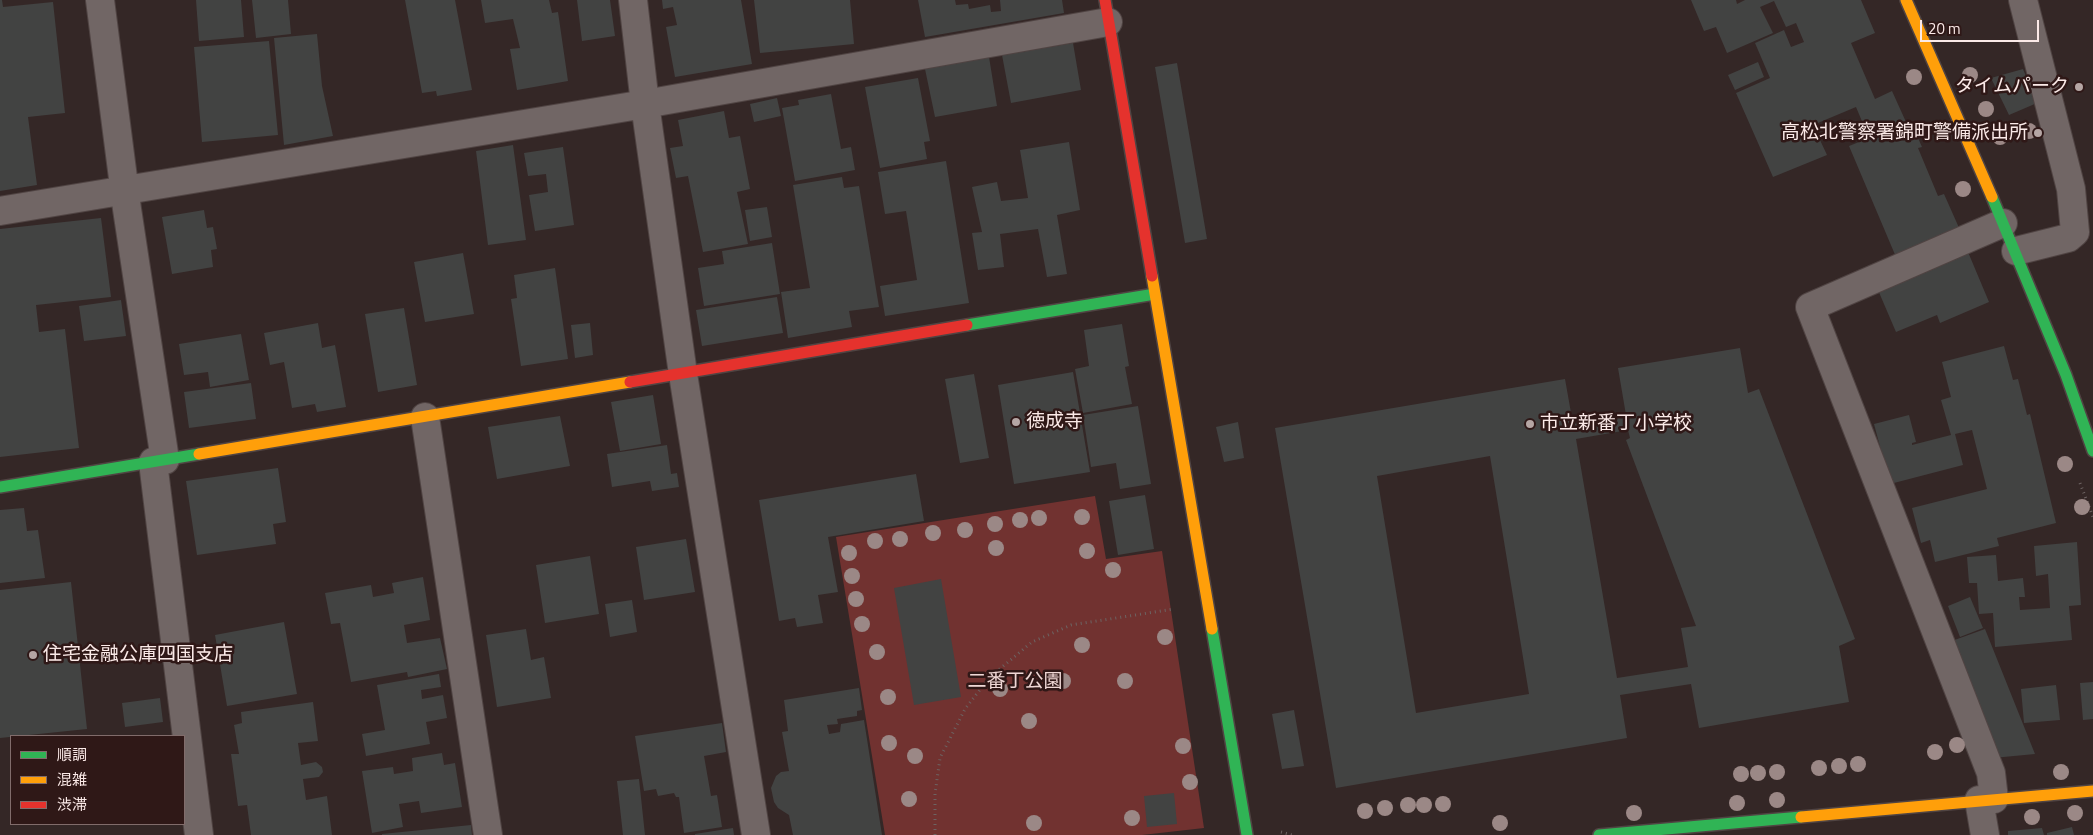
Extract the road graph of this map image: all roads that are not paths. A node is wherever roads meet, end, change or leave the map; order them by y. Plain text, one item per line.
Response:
1 (100, 0) edge
2 (633, 0) edge
3 (1906, 0) edge
4 (2023, 0) edge
5 (1106, 11) edge
6 (645, 104) junction
7 (124, 190) junction
8 (0, 211) edge
9 (2003, 223) junction
10 (2084, 230) edge
11 (2016, 251) junction
12 (1155, 294) junction
13 (683, 374) junction
14 (425, 417) junction
15 (2093, 451) edge
16 (159, 461) junction
17 (0, 487) edge
18 (2093, 791) edge
19 (1986, 800) junction
20 (1734, 829) edge
21 (199, 835) edge
22 (488, 835) edge
23 (756, 835) edge
24 (1248, 835) edge
25 (1599, 835) edge
26 (1985, 835) edge

1 - 7 street
2 - 6 street
3 - 9 street
4 - 10 street
5 - 6 street
5 - 12 street
6 - 7 street
6 - 13 street
7 - 8 street
7 - 16 street
9 - 11 street
9 - 19 street
10 - 11 street
11 - 15 street
12 - 13 street
12 - 24 street
13 - 14 street
13 - 23 street
14 - 16 street
14 - 22 street
16 - 17 street
16 - 21 street
18 - 19 street
19 - 20 street
19 - 26 street
20 - 25 street

